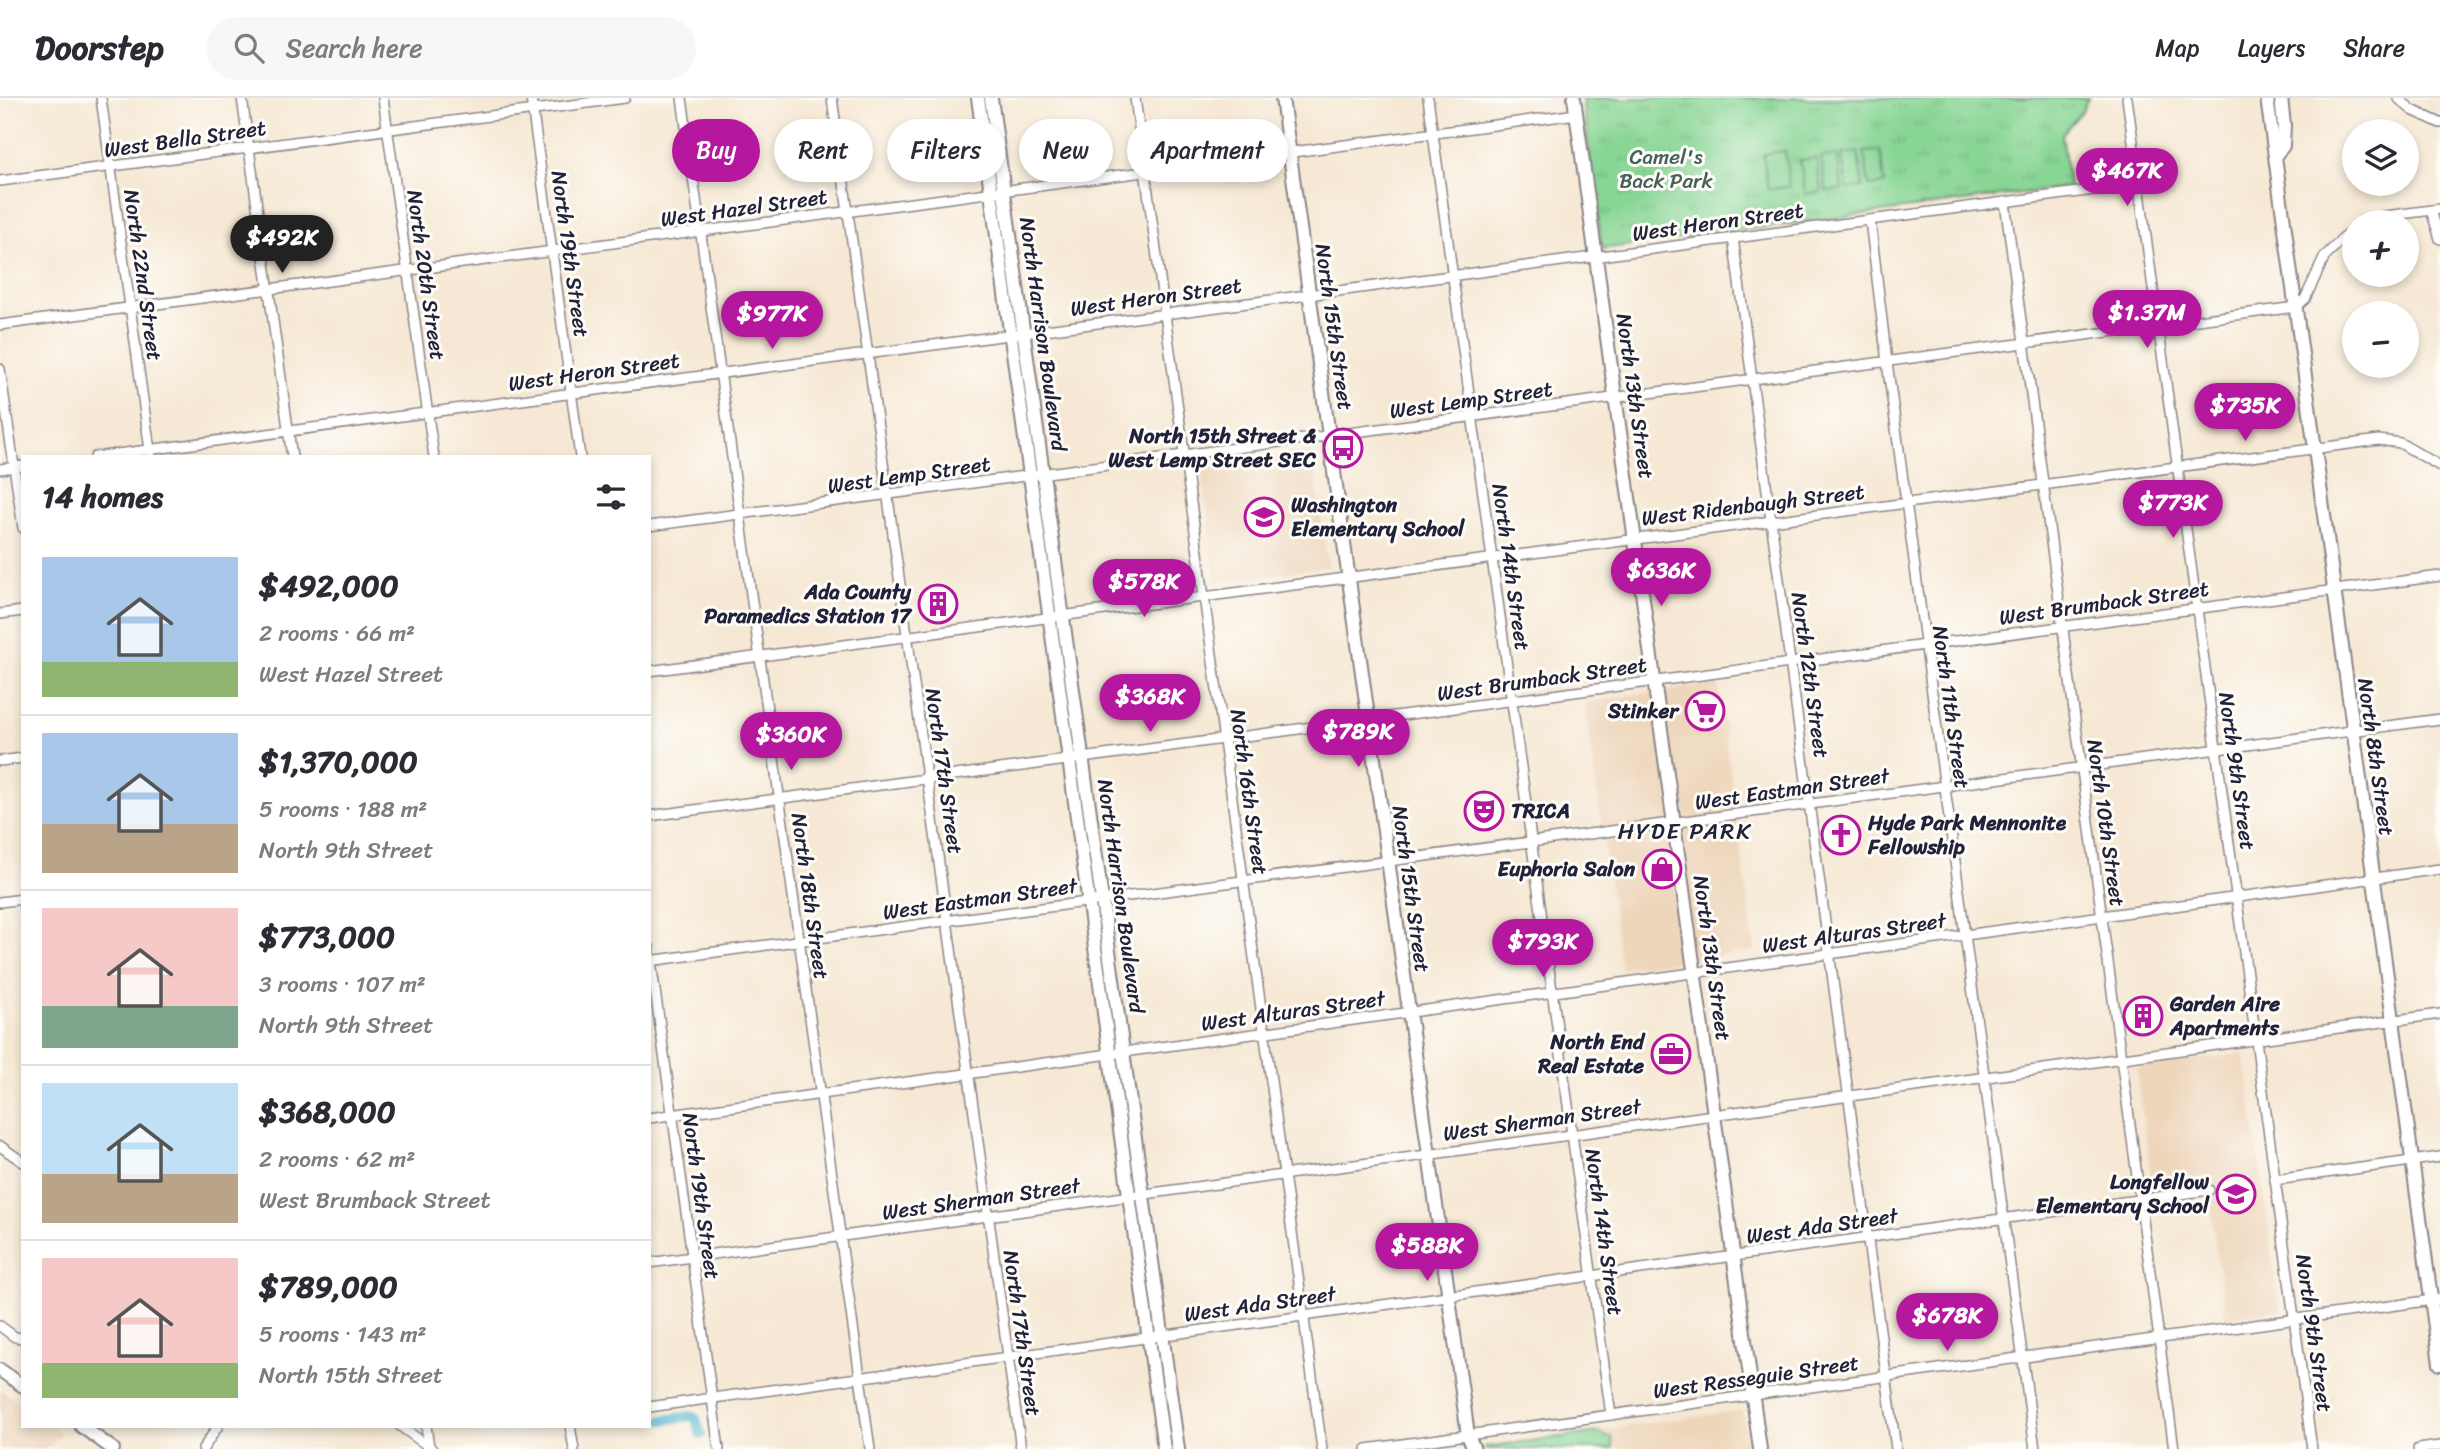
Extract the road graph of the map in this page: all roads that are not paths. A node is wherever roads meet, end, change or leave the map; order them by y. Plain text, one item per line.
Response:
1 (101, 98) edge
2 (242, 98) edge
3 (383, 98) edge
4 (531, 98) edge
5 (625, 98) edge
6 (682, 98) edge
7 (832, 98) edge
8 (978, 98) edge
9 (992, 98) edge
10 (1135, 98) edge
11 (1282, 98) edge
12 (1428, 98) edge
13 (1574, 98) edge
14 (2127, 98) edge
15 (2267, 98) edge
16 (2281, 98) edge
17 (2398, 98) edge
18 (532, 110) junction
19 (1577, 114) junction
20 (1138, 119) edge
21 (2440, 123) edge
22 (388, 130) junction
23 (1433, 133) junction
24 (249, 148) junction
25 (1290, 152) junction
26 (2276, 154) junction
27 (110, 167) junction
28 (1127, 174) edge
29 (0, 181) edge
30 (1146, 182) edge
31 (2139, 184) junction
32 (1004, 191) junction
33 (990, 193) junction
34 (2006, 202) junction
35 (2436, 210) edge
36 (848, 212) junction
37 (1870, 220) junction
38 (699, 232) junction
39 (1733, 238) junction
40 (2440, 239) edge
41 (2342, 240) edge
42 (552, 251) junction
43 (1597, 256) junction
44 (408, 271) junction
45 (1453, 275) junction
46 (269, 289) junction
47 (1310, 295) junction
48 (2296, 307) junction
49 (130, 308) junction
50 (1164, 314) junction
51 (0, 325) edge
52 (2158, 326) junction
53 (1017, 334) junction
54 (2024, 344) junction
55 (869, 353) junction
56 (1886, 362) junction
57 (0, 369) edge
58 (719, 373) junction
59 (1752, 380) junction
60 (570, 393) junction
61 (1616, 398) junction
62 (428, 412) junction
63 (1473, 417) junction
64 (288, 431) junction
65 (1329, 436) junction
66 (2316, 448) junction
67 (150, 453) edge
68 (122, 455) edge
69 (292, 455) edge
70 (434, 455) edge
71 (580, 455) edge
72 (1184, 456) junction
73 (2440, 466) edge
74 (19, 467) edge
75 (2178, 467) junction
76 (0, 469) edge
77 (1043, 475) junction
78 (1029, 477) junction
79 (2043, 485) junction
80 (888, 496) junction
81 (21, 497) edge
82 (1906, 503) junction
83 (740, 515) junction
84 (1771, 521) junction
85 (651, 526) edge
86 (1635, 538) junction
87 (1492, 558) junction
88 (2440, 576) edge
89 (1348, 577) junction
90 (2333, 590) junction
91 (1204, 596) junction
92 (2197, 609) junction
93 (21, 611) edge
94 (0, 614) edge
95 (1056, 616) junction
96 (2062, 627) junction
97 (907, 636) junction
98 (1925, 645) junction
99 (760, 656) junction
100 (1790, 664) junction
101 (651, 671) edge
102 (1654, 682) junction
103 (1512, 701) junction
104 (2440, 719) edge
105 (1368, 720) junction
106 (2354, 731) junction
107 (1224, 739) junction
108 (2216, 750) junction
109 (21, 758) edge
110 (1082, 758) junction
111 (1068, 760) junction
112 (0, 761) edge
113 (2081, 768) junction
114 (927, 779) junction
115 (1944, 786) junction
116 (779, 799) junction
117 (1809, 804) junction
118 (651, 816) edge
119 (1672, 822) junction
120 (1532, 842) junction
121 (1388, 861) junction
122 (2440, 869) edge
123 (2374, 878) junction
124 (1243, 881) junction
125 (2237, 897) junction
126 (21, 899) edge
127 (1102, 900) junction
128 (0, 902) edge
129 (1088, 902) junction
130 (2101, 916) junction
131 (947, 921) junction
132 (1964, 935) junction
133 (799, 941) junction
134 (1829, 954) junction
135 (651, 961) edge
136 (651, 968) edge
137 (1695, 973) junction
138 (1552, 993) junction
139 (1408, 1013) junction
140 (2440, 1013) edge
141 (2393, 1020) junction
142 (1264, 1032) junction
143 (2256, 1039) junction
144 (1123, 1053) junction
145 (1110, 1054) junction
146 (2121, 1058) junction
147 (968, 1074) junction
148 (1983, 1077) junction
149 (820, 1094) junction
150 (1849, 1096) junction
151 (1714, 1114) junction
152 (672, 1115) junction
153 (651, 1118) edge
154 (1572, 1134) junction
155 (0, 1146) edge
156 (1428, 1154) junction
157 (2440, 1157) edge
158 (21, 1161) edge
159 (2412, 1161) junction
160 (1284, 1174) junction
161 (2276, 1181) junction
162 (2209, 1190) dead end
163 (1136, 1194) junction
164 (2140, 1199) junction
165 (988, 1216) junction
166 (2003, 1218) junction
167 (840, 1236) junction
168 (1868, 1237) junction
169 (1734, 1256) junction
170 (692, 1257) junction
171 (651, 1263) edge
172 (1592, 1275) junction
173 (1448, 1295) junction
174 (2436, 1300) edge
175 (1304, 1315) junction
176 (2294, 1319) junction
177 (0, 1326) edge
178 (1156, 1336) junction
179 (21, 1337) edge
180 (2159, 1338) junction
181 (1008, 1357) junction
182 (2022, 1357) junction
183 (2440, 1364) edge
184 (0, 1370) edge
185 (1886, 1376) junction
186 (860, 1378) junction
187 (21, 1385) edge
188 (1752, 1395) junction
189 (712, 1398) junction
190 (651, 1407) edge
191 (1611, 1415) junction
192 (84, 1428) edge
193 (217, 1428) edge
194 (403, 1428) edge
195 (426, 1428) edge
196 (570, 1428) edge
197 (1468, 1435) junction
198 (2440, 1446) edge
199 (431, 1448) edge
200 (113, 1449) edge
201 (203, 1449) edge
202 (573, 1449) edge
203 (719, 1449) edge
204 (870, 1449) edge
205 (1021, 1449) edge
206 (1164, 1449) edge
207 (1178, 1449) edge
208 (1322, 1449) edge
209 (1367, 1449) edge
210 (1465, 1449) edge
211 (1474, 1449) edge
212 (1760, 1449) edge
213 (1896, 1449) edge
214 (2035, 1449) edge
215 (2174, 1449) edge
216 (2312, 1449) edge
217 (2417, 1449) edge

1 - 27 street, North 22nd Street
2 - 24 street
3 - 22 street, North 20th Street
4 - 18 street, North 19th Street
5 - 18 street, West Bella Street
6 - 38 street, North 18th Street
7 - 36 street, North 17th Street
8 - 33 street, North Harrison Boulevard
9 - 32 street, North Harrison Boulevard
10 - 20 street, North 16th Street
11 - 25 street, North 15th Street
12 - 23 street, North 14th Street
13 - 19 street, North 13th Street
14 - 31 street, North 9th Street
15 - 26 street, North 8th Street
16 - 26 street, North 8th Street
17 - 21 street
18 - 22 street, West Bella Street
18 - 42 street, North 19th Street
19 - 23 street, West Hazel Street
19 - 43 street, North 13th Street
22 - 24 street, West Bella Street
22 - 44 street, North 20th Street
23 - 25 street, West Hazel Street
23 - 45 street, North 14th Street
24 - 27 street, West Bella Street
24 - 46 street
25 - 47 street, North 15th Street
26 - 48 street, North 8th Street
27 - 29 street, West Bella Street
27 - 49 street, North 22nd Street
28 - 32 street, West Hazel Street
30 - 50 street, North 16th Street
31 - 34 street, West Heron Street
31 - 52 street, North 9th Street
32 - 33 street, West Hazel Street
32 - 53 street, North Harrison Boulevard
33 - 36 street, West Hazel Street
33 - 53 street, North Harrison Boulevard
34 - 37 street, West Heron Street
34 - 54 street, North 10th Street
35 - 40 street
36 - 38 street, West Hazel Street
36 - 55 street, North 17th Street
37 - 39 street, West Heron Street
37 - 56 street, North 11th Street
38 - 42 street, West Hazel Street
38 - 58 street, North 18th Street
39 - 43 street, West Heron Street
39 - 59 street, North 12th Street
41 - 48 street
42 - 44 street, West Hazel Street
42 - 60 street, North 19th Street
43 - 45 street, West Heron Street
43 - 61 street, North 13th Street
44 - 46 street, West Hazel Street
44 - 62 street, North 20th Street
45 - 47 street, West Heron Street
45 - 63 street, North 14th Street
46 - 49 street, West Hazel Street
46 - 64 street
47 - 50 street, West Heron Street
47 - 65 street, North 15th Street
48 - 52 street, West Lemp Street
48 - 66 street, North 8th Street
49 - 51 street, West Hazel Street
49 - 67 street, North 22nd Street
50 - 53 street, West Heron Street
50 - 72 street, North 16th Street
52 - 54 street, West Lemp Street
52 - 75 street, North 9th Street
53 - 55 street, West Heron Street
53 - 77 street, North Harrison Boulevard
53 - 78 street, North Harrison Boulevard
54 - 56 street, West Lemp Street
54 - 79 street, North 10th Street
55 - 58 street, West Heron Street
55 - 80 street, North 17th Street
56 - 59 street, West Lemp Street
56 - 82 street, North 11th Street
57 - 74 street
58 - 60 street, West Heron Street
58 - 83 street, North 18th Street
59 - 61 street, West Lemp Street
59 - 84 street, North 12th Street
60 - 62 street, West Heron Street
60 - 71 street, North 19th Street
61 - 63 street, West Lemp Street
61 - 86 street, North 13th Street
62 - 64 street, West Heron Street
62 - 70 street, North 20th Street
63 - 65 street, West Lemp Street
63 - 87 street, North 14th Street
64 - 67 street, West Heron Street
64 - 69 street
65 - 72 street, West Lemp Street
65 - 89 street, North 15th Street
66 - 73 street, West Ridenbaugh Street
66 - 75 street, West Ridenbaugh Street
66 - 90 street, North 8th Street
67 - 68 street, West Heron Street
72 - 77 street, West Lemp Street
72 - 91 street, North 16th Street
74 - 76 street
74 - 81 street
75 - 79 street, West Ridenbaugh Street
75 - 92 street, North 9th Street
77 - 78 street, West Lemp Street
77 - 95 street, North Harrison Boulevard
78 - 80 street, West Lemp Street
78 - 95 street, North Harrison Boulevard
79 - 82 street, West Ridenbaugh Street
79 - 96 street, North 10th Street
80 - 83 street, West Lemp Street
80 - 97 street, North 17th Street
82 - 84 street, West Ridenbaugh Street
82 - 98 street, North 11th Street
83 - 85 street, West Lemp Street
83 - 99 street, North 18th Street
84 - 86 street, West Ridenbaugh Street
84 - 100 street, North 12th Street
86 - 87 street, West Ridenbaugh Street
86 - 102 street, North 13th Street
87 - 89 street, West Ridenbaugh Street
87 - 103 street, North 14th Street
88 - 90 street, West Brumback Street
89 - 91 street, West Ridenbaugh Street
89 - 105 street, North 15th Street
90 - 92 street, West Brumback Street
90 - 106 street, North 8th Street
91 - 95 street, West Ridenbaugh Street
91 - 107 street, North 16th Street
92 - 96 street, West Brumback Street
92 - 108 street, North 9th Street
93 - 94 street
95 - 97 street, West Ridenbaugh Street
95 - 110 street, North Harrison Boulevard
95 - 111 street, North Harrison Boulevard
96 - 98 street, West Brumback Street
96 - 113 street, North 10th Street
97 - 99 street, West Ridenbaugh Street
97 - 114 street, North 17th Street
98 - 100 street, West Brumback Street
98 - 115 street, North 11th Street
99 - 101 street, West Ridenbaugh Street
99 - 116 street, North 18th Street
100 - 102 street, West Brumback Street
100 - 117 street, North 12th Street
102 - 103 street, West Brumback Street
102 - 119 street, North 13th Street
103 - 105 street, West Brumback Street
103 - 120 street, North 14th Street
104 - 106 street, West Eastman Street
105 - 107 street, West Brumback Street
105 - 121 street, North 15th Street
106 - 108 street, West Eastman Street
106 - 123 street, North 8th Street
107 - 110 street, West Brumback Street
107 - 124 street, North 16th Street
108 - 113 street, West Eastman Street
108 - 125 street, North 9th Street
109 - 112 street
110 - 111 street, West Brumback Street
110 - 127 street, North Harrison Boulevard
111 - 114 street, West Brumback Street
111 - 129 street, North Harrison Boulevard
113 - 115 street, West Eastman Street
113 - 130 street, North 10th Street
114 - 116 street, West Brumback Street
114 - 131 street, North 17th Street
115 - 117 street, West Eastman Street
115 - 132 street, North 11th Street
116 - 118 street, West Brumback Street
116 - 133 street, North 18th Street
117 - 119 street, West Eastman Street
117 - 134 street, North 12th Street
119 - 120 street, West Eastman Street
119 - 137 street, North 13th Street
120 - 121 street, West Eastman Street
120 - 138 street, North 14th Street
121 - 124 street, West Eastman Street
121 - 139 street, North 15th Street
122 - 123 street, West Alturas Street
123 - 125 street, West Alturas Street
123 - 141 street, North 8th Street
124 - 127 street, West Eastman Street
124 - 142 street, North 16th Street
125 - 130 street, West Alturas Street
125 - 143 street, North 9th Street
126 - 128 street
127 - 129 street, West Eastman Street
127 - 144 street, North Harrison Boulevard
129 - 131 street, West Eastman Street
129 - 145 street, North Harrison Boulevard
130 - 132 street, West Alturas Street
130 - 146 street, North 10th Street
131 - 133 street, West Eastman Street
131 - 147 street, North 17th Street
132 - 134 street, West Alturas Street
132 - 148 street, North 11th Street
133 - 135 street, West Eastman Street
133 - 149 street, North 18th Street
134 - 137 street, West Alturas Street
134 - 150 street, North 12th Street
136 - 152 street, North 19th Street
137 - 138 street, West Alturas Street
137 - 151 street, North 13th Street
138 - 139 street, West Alturas Street
138 - 154 street, North 14th Street
139 - 142 street, West Alturas Street
139 - 156 street, North 15th Street
140 - 141 street, West Sherman Street
141 - 143 street, West Sherman Street
141 - 159 street, North 8th Street
142 - 144 street, West Alturas Street
142 - 160 street, North 16th Street
143 - 146 street, West Sherman Street
143 - 161 street, North 9th Street
144 - 145 street, West Alturas Street
144 - 163 street, North Harrison Boulevard
145 - 147 street, West Alturas Street
145 - 163 street, North Harrison Boulevard
146 - 148 street, West Sherman Street
146 - 164 street, North 10th Street
147 - 149 street, West Alturas Street
147 - 165 street, North 17th Street
148 - 150 street, West Sherman Street
148 - 166 street, North 11th Street
149 - 152 street, West Alturas Street
149 - 167 street, North 18th Street
150 - 151 street, West Sherman Street
150 - 168 street, North 12th Street
151 - 154 street, West Sherman Street
151 - 169 street, North 13th Street
152 - 153 street, West Alturas Street
152 - 170 street, North 19th Street
154 - 156 street, West Sherman Street
154 - 172 street, North 14th Street
155 - 158 street
156 - 160 street, West Sherman Street
156 - 173 street, North 15th Street
157 - 159 street
159 - 161 street
159 - 174 street, North 8th Street
160 - 163 street, West Sherman Street
160 - 175 street, North 16th Street
161 - 176 street, North 9th Street
162 - 164 street, West Ada Street
163 - 165 street, West Sherman Street
163 - 178 street, North Harrison Boulevard
164 - 166 street, West Ada Street
164 - 180 street, North 10th Street
165 - 167 street, West Sherman Street
165 - 181 street, North 17th Street
166 - 168 street, West Ada Street
166 - 182 street, North 11th Street
167 - 170 street, West Sherman Street
167 - 186 street, North 18th Street
168 - 169 street, West Ada Street
168 - 185 street, North 12th Street
169 - 172 street, West Ada Street
169 - 188 street, North 13th Street
170 - 171 street, West Sherman Street
170 - 189 street, North 19th Street
172 - 173 street, West Ada Street
172 - 191 street, North 14th Street
173 - 175 street, West Ada Street
173 - 197 street, North 15th Street
174 - 176 street, West Resseguie Street
174 - 183 street, North 8th Street
175 - 178 street, West Ada Street
175 - 208 street, North 16th Street
176 - 180 street, West Resseguie Street
176 - 216 street, North 9th Street
177 - 179 street
178 - 181 street, West Ada Street
178 - 206 street, North Harrison Boulevard
178 - 207 street, North Harrison Boulevard
180 - 182 street, West Resseguie Street
180 - 215 street, North 10th Street
181 - 186 street, West Ada Street
181 - 205 street, North 17th Street
182 - 185 street, West Resseguie Street
182 - 214 street, North 11th Street
184 - 187 street
185 - 188 street, West Resseguie Street
185 - 213 street, North 12th Street
186 - 189 street, West Ada Street
186 - 204 street, North 18th Street
188 - 191 street, West Resseguie Street
188 - 212 street, North 13th Street
189 - 190 street, West Ada Street
189 - 203 street, North 19th Street
191 - 197 street, West Resseguie Street
192 - 200 street
193 - 201 street
194 - 199 street
195 - 199 street
196 - 202 street
197 - 209 street, West Resseguie Street
197 - 210 street, North 15th Street
197 - 211 street, North 15th Street
198 - 217 street

